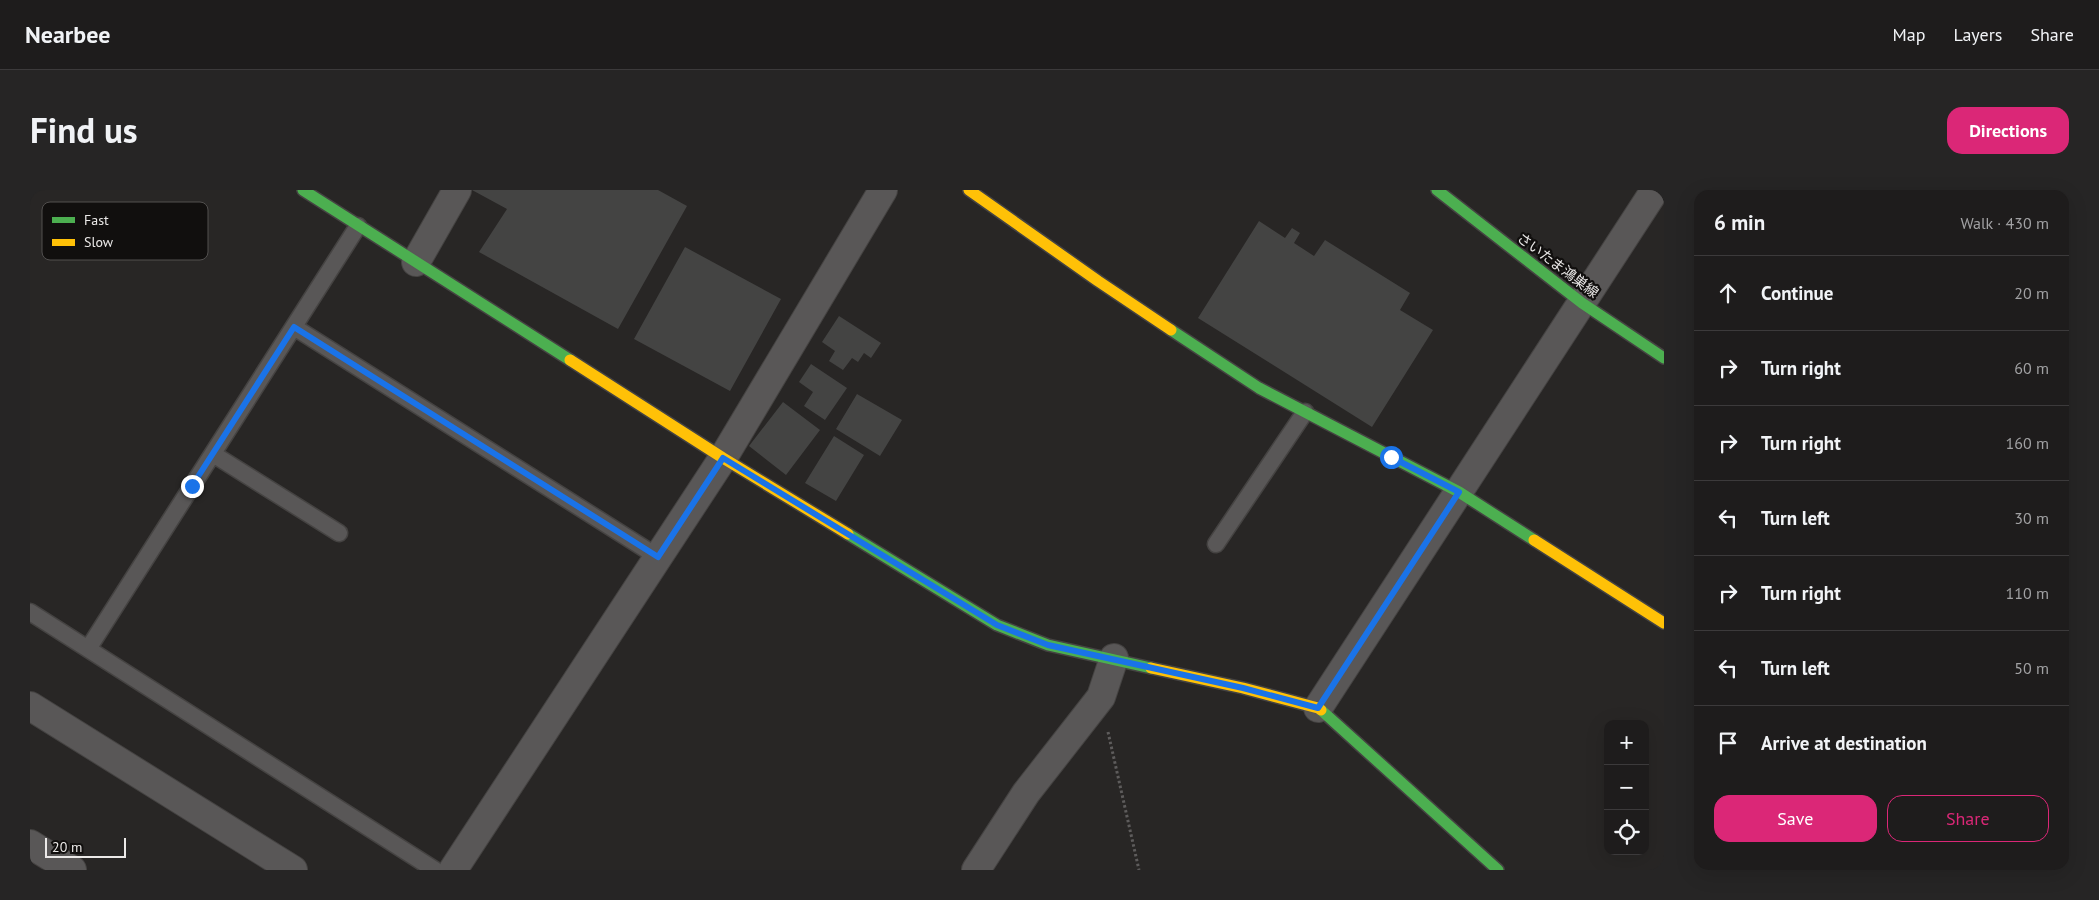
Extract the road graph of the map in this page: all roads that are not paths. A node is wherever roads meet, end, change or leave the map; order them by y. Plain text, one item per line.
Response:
1 (303, 190) edge
2 (457, 190) edge
3 (883, 190) edge
4 (969, 190) edge
5 (1437, 190) edge
6 (1655, 190) edge
7 (358, 226) junction
8 (416, 262) junction
9 (1582, 303) junction
10 (294, 327) junction
11 (1664, 358) edge
12 (1305, 412) junction
13 (213, 454) junction
14 (723, 458) junction
15 (1459, 492) junction
16 (340, 534) dead end
17 (1216, 544) dead end
18 (658, 557) junction
19 (30, 612) edge
20 (1664, 623) edge
21 (88, 649) junction
22 (1114, 658) junction
23 (30, 706) edge
24 (1318, 708) junction
25 (36, 856) edge
26 (72, 870) edge
27 (293, 870) edge
28 (435, 870) edge
29 (453, 870) edge
30 (976, 870) edge
31 (1498, 870) edge

1 - 7 street
2 - 8 street
3 - 14 street
4 - 12 street
5 - 9 street, さいたま鴻巣線
6 - 9 street
7 - 8 street
7 - 10 lane
8 - 14 street
9 - 11 street, さいたま鴻巣線
9 - 15 street
10 - 13 lane
10 - 18 lane
12 - 15 street
12 - 17 lane
13 - 16 lane
13 - 21 lane
14 - 18 street
14 - 22 street
15 - 20 street
15 - 24 street
18 - 29 street
19 - 21 lane
21 - 28 lane
22 - 24 street
22 - 30 street
23 - 27 street
24 - 31 street
25 - 26 street

